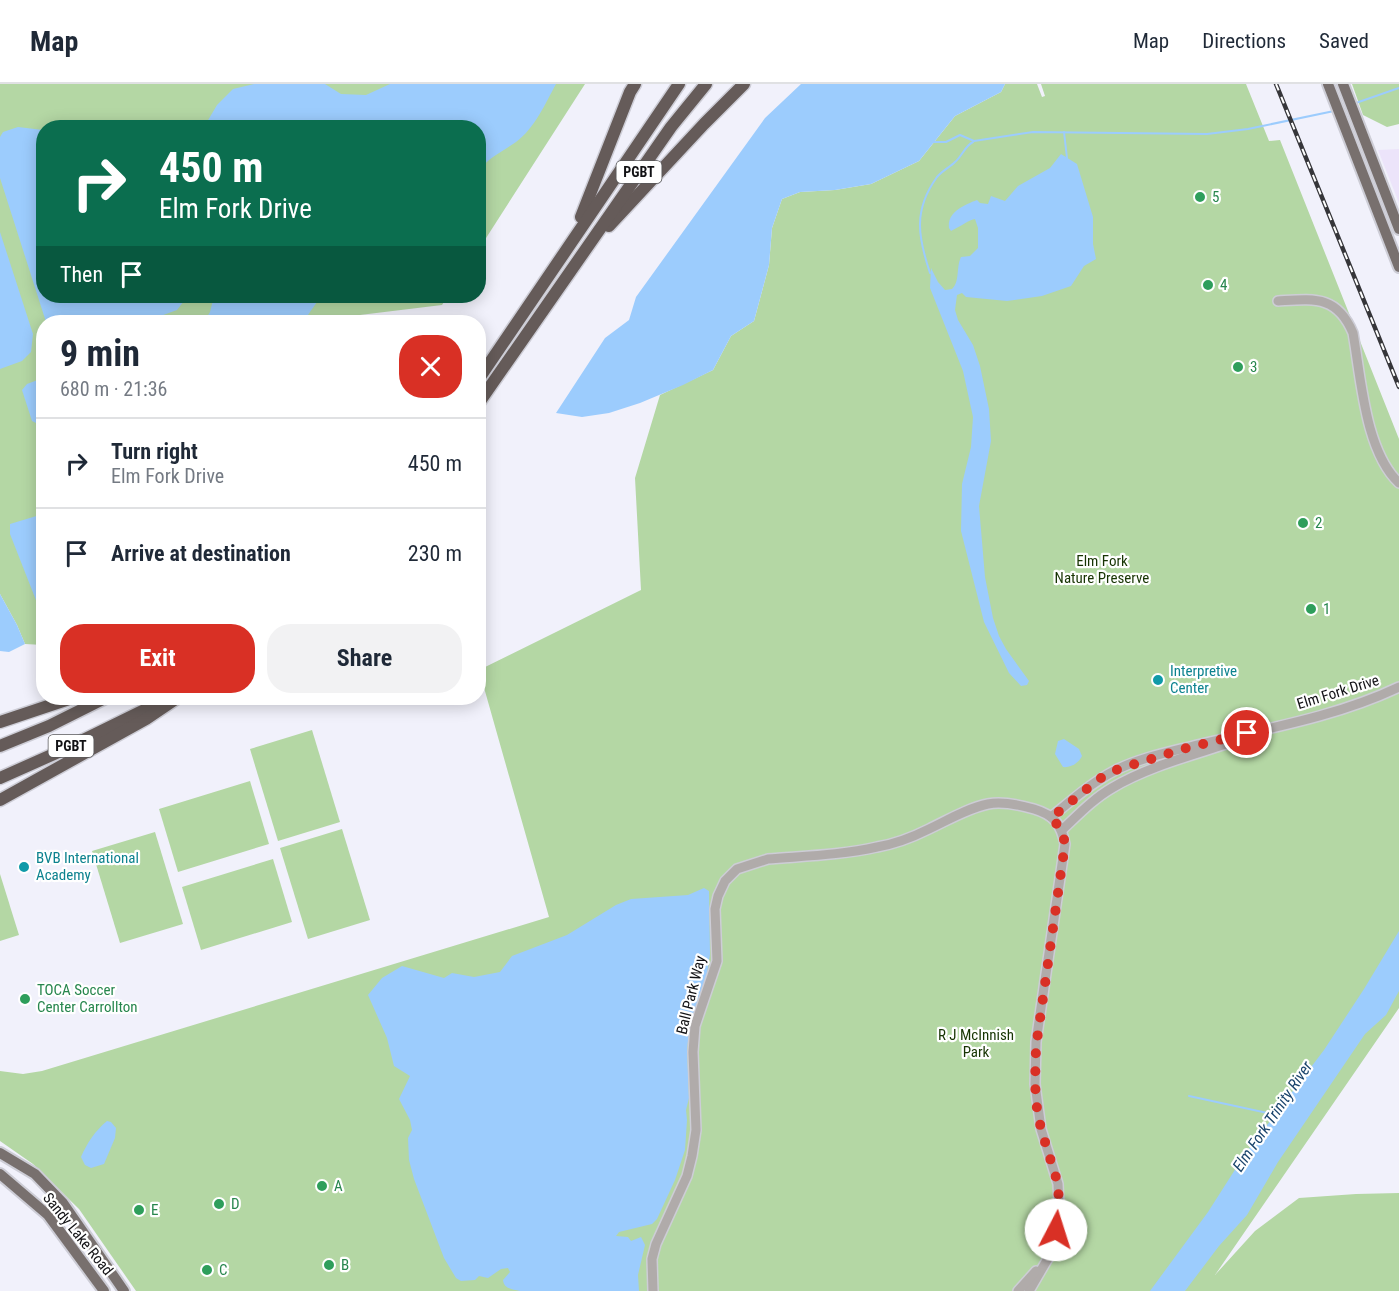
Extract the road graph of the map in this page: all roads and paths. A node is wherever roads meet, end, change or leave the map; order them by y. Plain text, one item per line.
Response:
1 (635, 84) edge
2 (679, 84) edge
3 (706, 84) edge
4 (744, 84) edge
5 (1328, 84) edge
6 (1343, 84) edge
7 (1399, 229) edge
8 (565, 251) junction
9 (576, 262) junction
10 (1399, 266) edge
11 (1278, 301) dead end
12 (486, 368) edge
13 (486, 392) edge
14 (1399, 483) edge
15 (1399, 687) edge
16 (51, 705) edge
17 (91, 705) edge
18 (156, 705) edge
19 (167, 705) edge
20 (0, 722) edge
21 (1285, 724) junction
22 (0, 746) edge
23 (0, 778) edge
24 (0, 800) edge
25 (1051, 818) junction
26 (1062, 830) junction
27 (0, 1154) edge
28 (0, 1174) edge
29 (63, 1203) junction
30 (48, 1215) junction
31 (1050, 1255) junction
32 (119, 1289) edge
33 (104, 1291) edge
34 (653, 1291) edge
35 (1018, 1291) edge
36 (1029, 1291) edge

1 - 8 highway
2 - 8 highway, PGBT
3 - 9 highway, PGBT
4 - 9 highway
5 - 10 main road
6 - 7 main road
8 - 12 highway, PGBT
9 - 13 highway, PGBT
11 - 14 street
15 - 21 street, Elm Fork Drive
16 - 20 highway
17 - 22 highway, PGBT
18 - 23 highway, PGBT
19 - 24 highway
21 - 25 street, Elm Fork Drive
21 - 26 street, Elm Fork Drive
25 - 26 street, Ball Park Way
25 - 34 street, Ball Park Way
26 - 31 street
27 - 29 main road, Sandy Lake Road
28 - 30 main road, Sandy Lake Road
29 - 30 main road
29 - 32 main road, Sandy Lake Road
30 - 33 main road, Sandy Lake Road
31 - 35 street
31 - 36 street

